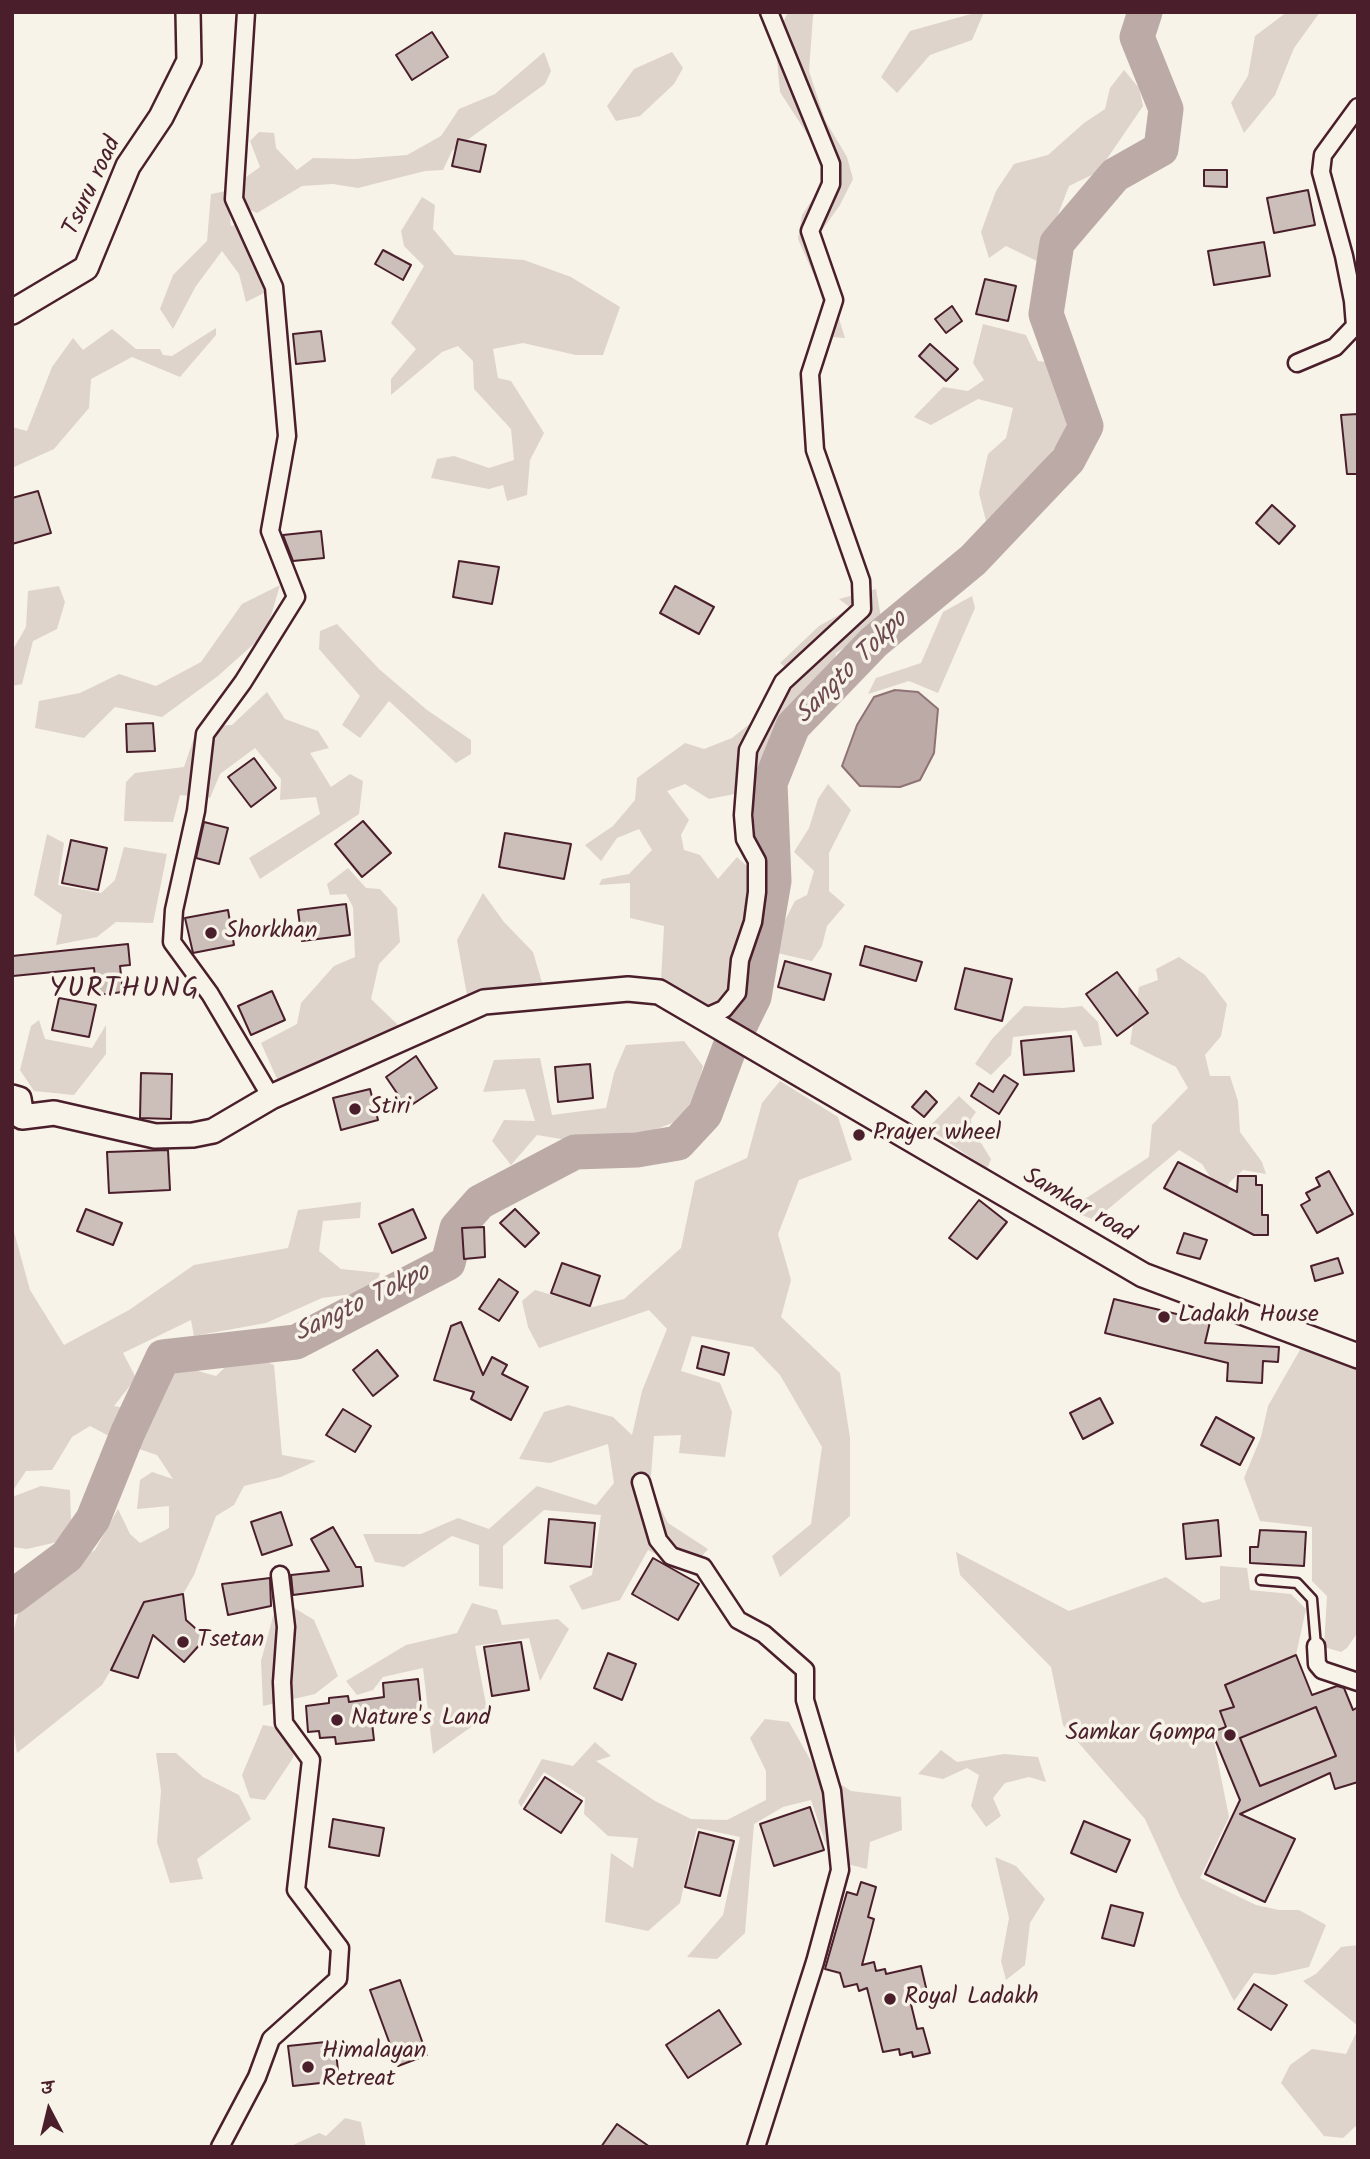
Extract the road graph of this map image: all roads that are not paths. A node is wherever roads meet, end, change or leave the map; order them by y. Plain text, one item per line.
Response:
1 (188, 12) edge
2 (246, 12) edge
3 (769, 12) edge
4 (1358, 107) edge
5 (12, 312) edge
6 (1297, 363) dead end
7 (712, 1023) junction
8 (271, 1097) junction
9 (15, 1116) edge
10 (1358, 1356) edge
11 (641, 1482) dead end
12 (280, 1575) dead end
13 (1261, 1580) dead end
14 (1316, 1646) joint
15 (1358, 1682) edge
16 (220, 2147) edge
17 (756, 2147) edge

1 - 5 street, Tsuru road
2 - 8 street
3 - 7 street
4 - 6 street
7 - 8 street, Samkar road
7 - 10 street, Samkar road
8 - 9 street, Samkar road
11 - 17 street
12 - 16 street
13 - 14 lane
14 - 15 street

